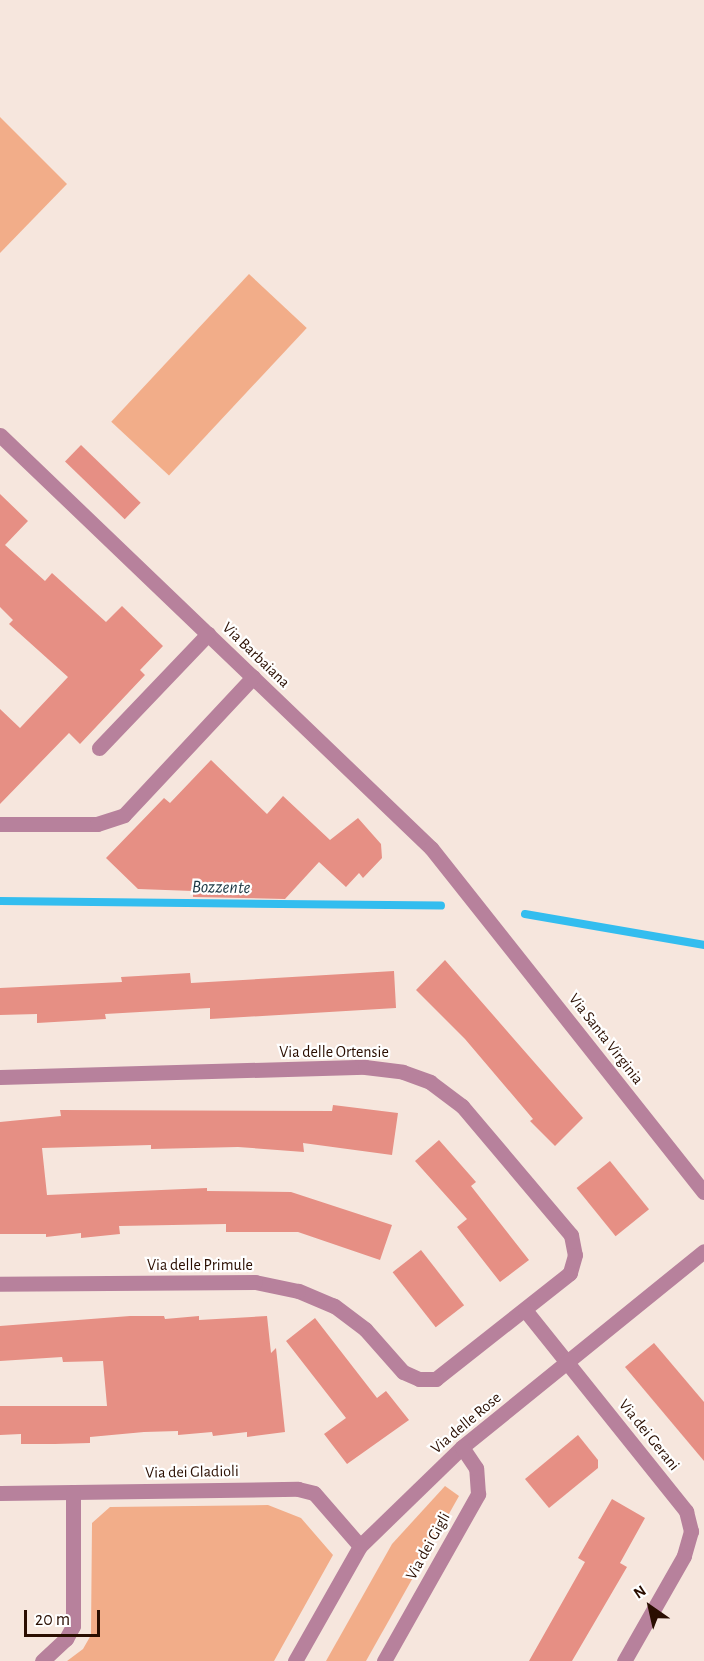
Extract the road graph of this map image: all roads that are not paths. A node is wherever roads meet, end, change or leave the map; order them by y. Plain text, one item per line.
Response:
1 (0, 435) edge
2 (208, 634) junction
3 (253, 677) junction
4 (99, 748) dead end
5 (0, 824) edge
6 (479, 908) joint
7 (0, 1077) edge
8 (704, 1192) edge
9 (704, 1251) edge
10 (0, 1284) edge
11 (525, 1310) junction
12 (568, 1363) junction
13 (462, 1447) junction
14 (73, 1492) junction
15 (0, 1493) edge
16 (360, 1546) junction
17 (42, 1661) edge
18 (295, 1661) edge
19 (384, 1661) edge
20 (624, 1661) edge

1 - 2 street, Via Barbaiana
2 - 3 street, Via Barbaiana
2 - 4 street
3 - 5 street
3 - 6 street, Via Barbaiana
6 - 8 street, Via Santa Virginia
7 - 11 street, Via delle Ortensie
9 - 12 street, Via delle Rose
10 - 11 street, Via delle Primule
11 - 12 street, Via dei Gerani
12 - 13 street, Via delle Rose
12 - 20 street, Via dei Gerani
13 - 16 street, Via delle Rose
13 - 19 street, Via dei Gigli
14 - 15 street, Via dei Gladioli
14 - 16 street, Via dei Gladioli
14 - 17 street
16 - 18 street, Via delle Rose

